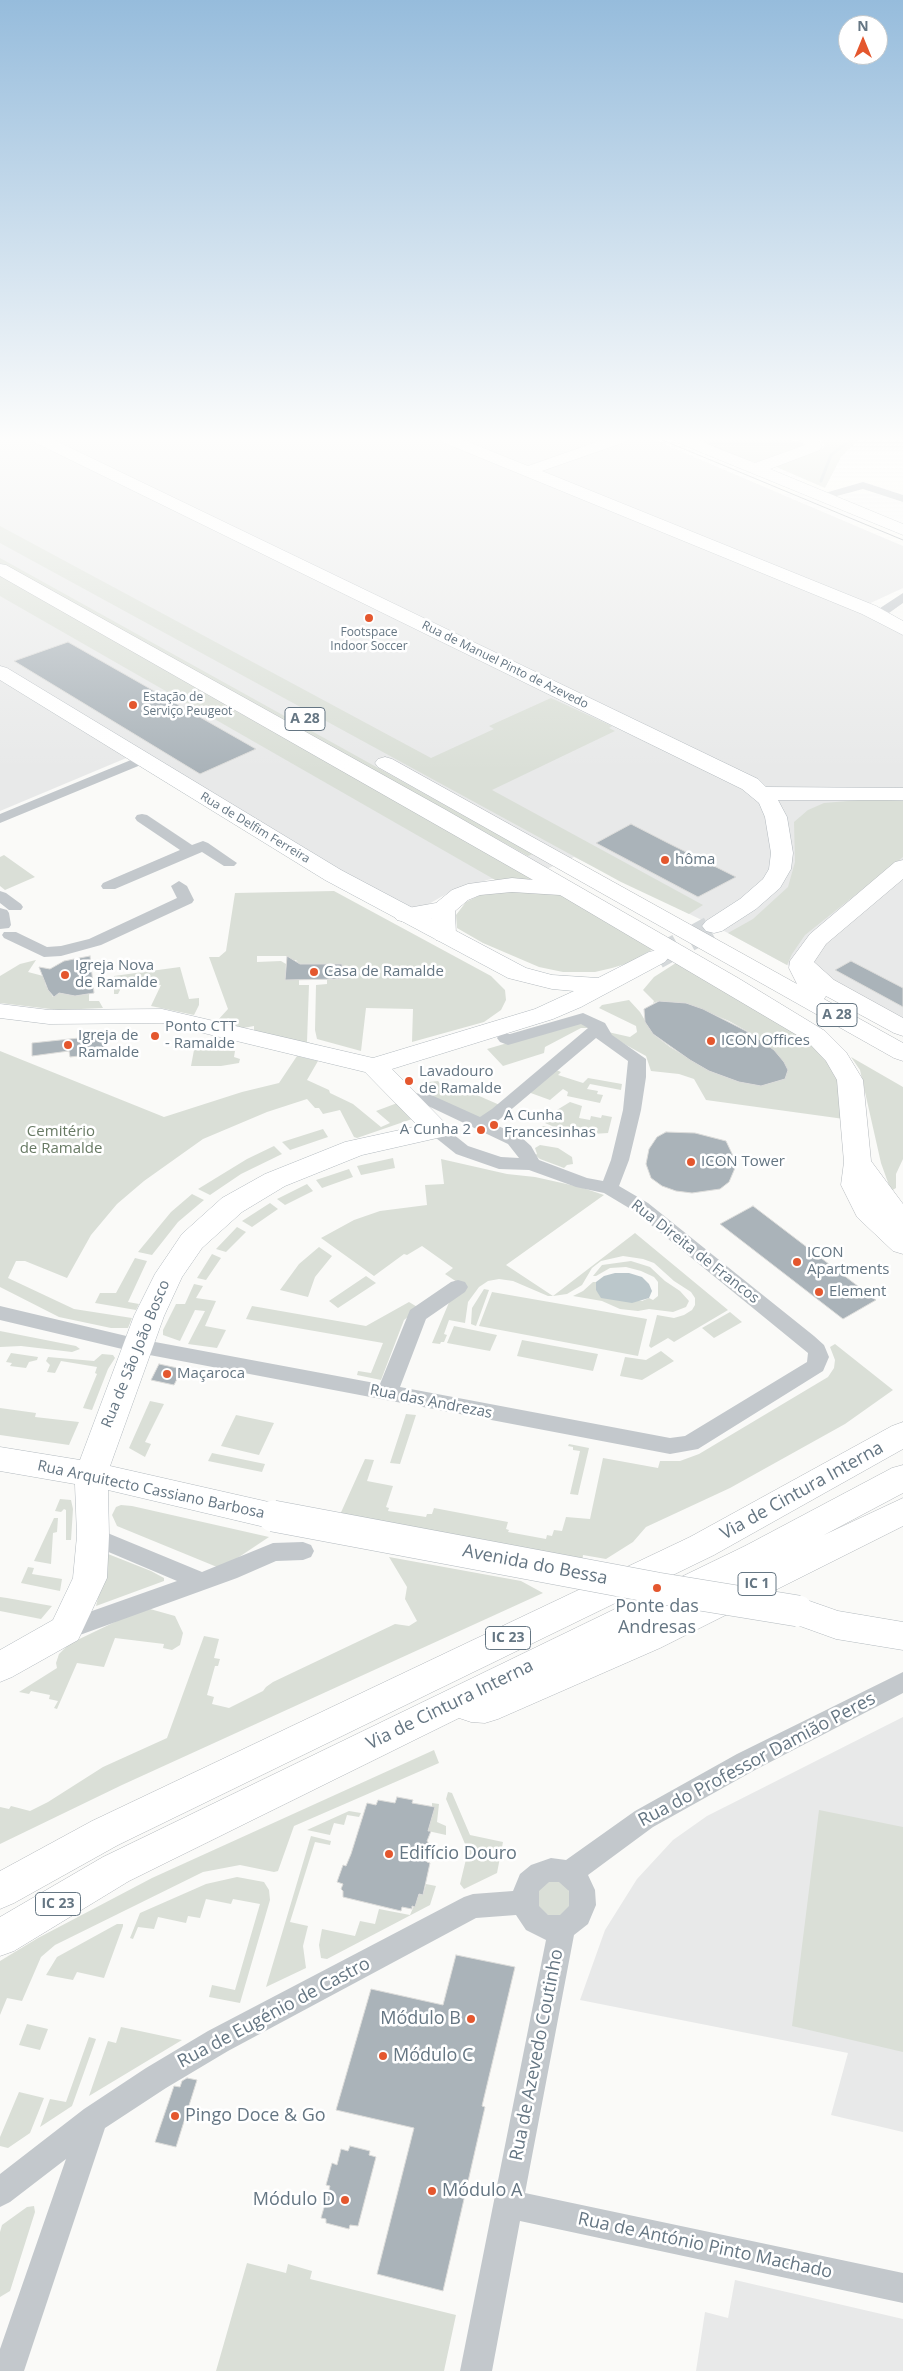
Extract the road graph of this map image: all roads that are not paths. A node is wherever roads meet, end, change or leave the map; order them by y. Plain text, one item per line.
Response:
1 (0, 550) edge
2 (267, 550) edge
3 (724, 550) edge
4 (0, 569) edge
5 (903, 597) edge
6 (878, 615) junction
7 (903, 629) edge
8 (0, 672) edge
9 (143, 759) junction
10 (761, 793) junction
11 (837, 794) junction
12 (903, 794) edge
13 (438, 815) junction
14 (776, 817) junction
15 (0, 819) edge
16 (172, 835) dead end
17 (197, 848) junction
18 (229, 863) dead end
19 (903, 867) edge
20 (109, 886) dead end
21 (179, 886) dead end
22 (564, 888) junction
23 (0, 896) edge
24 (443, 909) junction
25 (405, 915) junction
26 (5, 924) edge
27 (714, 926) tunnel mouth
28 (444, 935) junction
29 (657, 957) tunnel mouth
30 (692, 961) junction
31 (802, 961) junction
32 (517, 973) junction
33 (770, 977) junction
34 (739, 978) junction
35 (602, 986) junction
36 (815, 994) junction
37 (0, 1011) edge
38 (34, 1016) junction
39 (0, 1018) edge
40 (599, 1027) junction
41 (903, 1028) edge
42 (510, 1031) junction
43 (903, 1042) edge
44 (903, 1053) edge
45 (374, 1066) junction
46 (903, 1072) edge
47 (409, 1099) junction
48 (481, 1124) junction
49 (437, 1130) junction
50 (858, 1162) junction
51 (531, 1164) junction
52 (609, 1188) junction
53 (903, 1220) edge
54 (903, 1244) edge
55 (458, 1287) dead end
56 (0, 1312) edge
57 (807, 1341) joint
58 (139, 1346) junction
59 (387, 1394) junction
60 (903, 1434) edge
61 (0, 1460) edge
62 (91, 1474) junction
63 (903, 1477) edge
64 (903, 1511) edge
65 (273, 1516) joint
66 (93, 1536) junction
67 (303, 1551) dead end
68 (200, 1580) junction
69 (66, 1630) junction
70 (902, 1632) edge
71 (0, 1667) edge
72 (903, 1682) edge
73 (447, 1706) junction
74 (568, 1874) junction
75 (0, 1891) edge
76 (524, 1902) junction
77 (562, 1928) junction
78 (0, 1938) edge
79 (94, 2119) junction
80 (0, 2192) edge
81 (508, 2204) junction
82 (903, 2288) edge
83 (8, 2371) edge
84 (476, 2371) edge

1 - 33 main road, A 28
2 - 10 main road, Rua de Manuel Pinto de Azevedo
3 - 6 main road
4 - 13 main road, A 28
5 - 6 street
6 - 7 main road
8 - 9 main road, Rua de Delfim Ferreira
9 - 15 street
9 - 25 main road, Rua de Delfim Ferreira
10 - 11 main road
10 - 14 main road, Rua de Manuel Pinto de Azevedo
11 - 12 main road
11 - 14 main road
13 - 22 main road, A 28
13 - 34 main road, A 28
14 - 27 main road, Rua de Manuel Pinto de Azevedo
16 - 17 street
17 - 18 street
17 - 20 street
19 - 31 main road
21 - 26 street
22 - 24 main road
22 - 30 main road, A 28
23 - 26 street
24 - 25 main road
24 - 28 main road
25 - 28 main road, Rua de Delfim Ferreira
28 - 32 main road, Rua de Delfim Ferreira
29 - 35 main road
30 - 34 main road, A 28
30 - 50 main road, A 28
31 - 36 main road
31 - 41 main road
32 - 35 main road, Rua de Delfim Ferreira
32 - 42 main road
33 - 36 main road, A 28
33 - 44 main road, A 28
34 - 46 main road, A 28
35 - 42 main road
36 - 43 main road, A 28
37 - 38 main road
38 - 39 street
38 - 45 main road
40 - 42 street
40 - 48 street
40 - 52 street
42 - 45 main road
45 - 47 main road, Rua Direita de Francos
47 - 48 street
47 - 49 main road, Rua Direita de Francos
48 - 51 street
49 - 51 street, Rua Direita de Francos
49 - 58 main road, Rua de São João Bosco
50 - 53 main road
50 - 54 main road
51 - 52 street, Rua Direita de Francos
52 - 57 street, Rua Direita de Francos
55 - 59 street
56 - 58 street, Rua das Andrezas
57 - 59 street, Rua das Andrezas
58 - 59 street, Rua das Andrezas
58 - 62 main road, Rua de São João Bosco
60 - 75 main road, Via de Cintura Interna / IC 23
61 - 62 main road, Rua Arquitecto Cassiano Barbosa
62 - 65 main road, Rua Arquitecto Cassiano Barbosa
62 - 66 main road, Rua de São João Bosco
63 - 73 main road, Via de Cintura Interna / IC 23
64 - 73 main road, IC 1
65 - 70 main road, Avenida do Bessa, bridge
66 - 68 street
66 - 69 main road, Rua de São João Bosco
67 - 68 street
68 - 69 street
69 - 71 main road
72 - 74 street, Rua do Professor Damião Peres
73 - 78 main road, Via de Cintura Interna / IC 23
74 - 76 street
74 - 77 street, Rua de Azevedo Coutinho
76 - 77 street
76 - 79 street, Rua de Eugénio de Castro
77 - 81 street, Rua de Azevedo Coutinho
79 - 80 street, Rua de Eugénio de Castro
79 - 83 street
81 - 82 street, Rua de António Pinto Machado
81 - 84 street, Rua de Azevedo Coutinho

